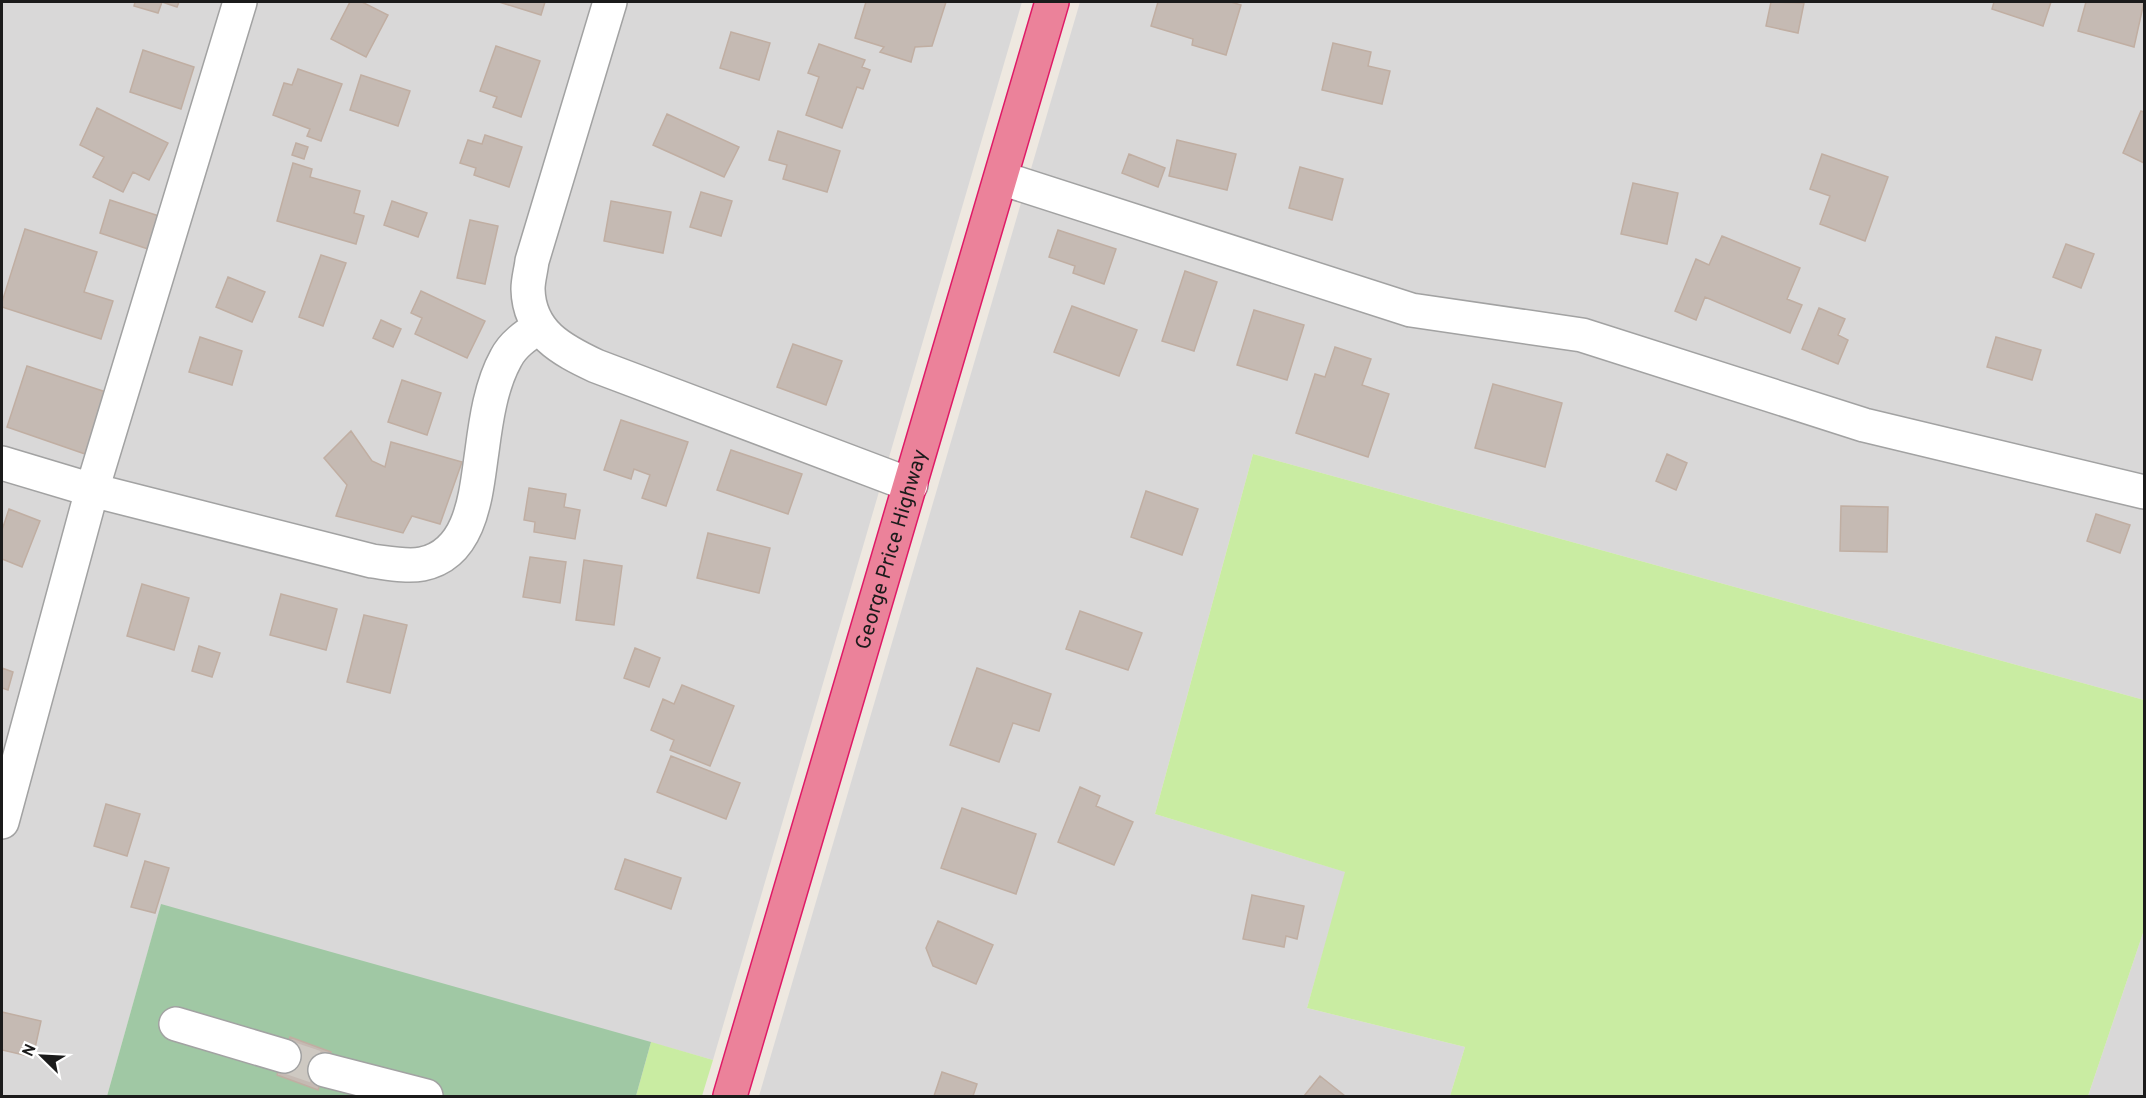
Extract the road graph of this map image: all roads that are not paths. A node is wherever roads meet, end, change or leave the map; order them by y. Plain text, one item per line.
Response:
1 (240, 2) edge
2 (610, 2) edge
3 (1052, 2) edge
4 (1001, 178) junction
5 (539, 327) junction
6 (2, 463) edge
7 (911, 485) junction
8 (93, 490) junction
9 (2145, 492) edge
10 (2, 822) edge
11 (176, 1024) dead end
12 (284, 1056) tunnel mouth
13 (325, 1070) tunnel mouth
14 (426, 1096) edge
15 (730, 1096) edge

1 - 8 street
2 - 5 street
3 - 4 highway, George Price Highway
4 - 7 highway, George Price Highway
4 - 9 street
5 - 7 street
5 - 8 street
6 - 8 street
7 - 15 highway, George Price Highway
8 - 10 street
11 - 12 street
13 - 14 street

